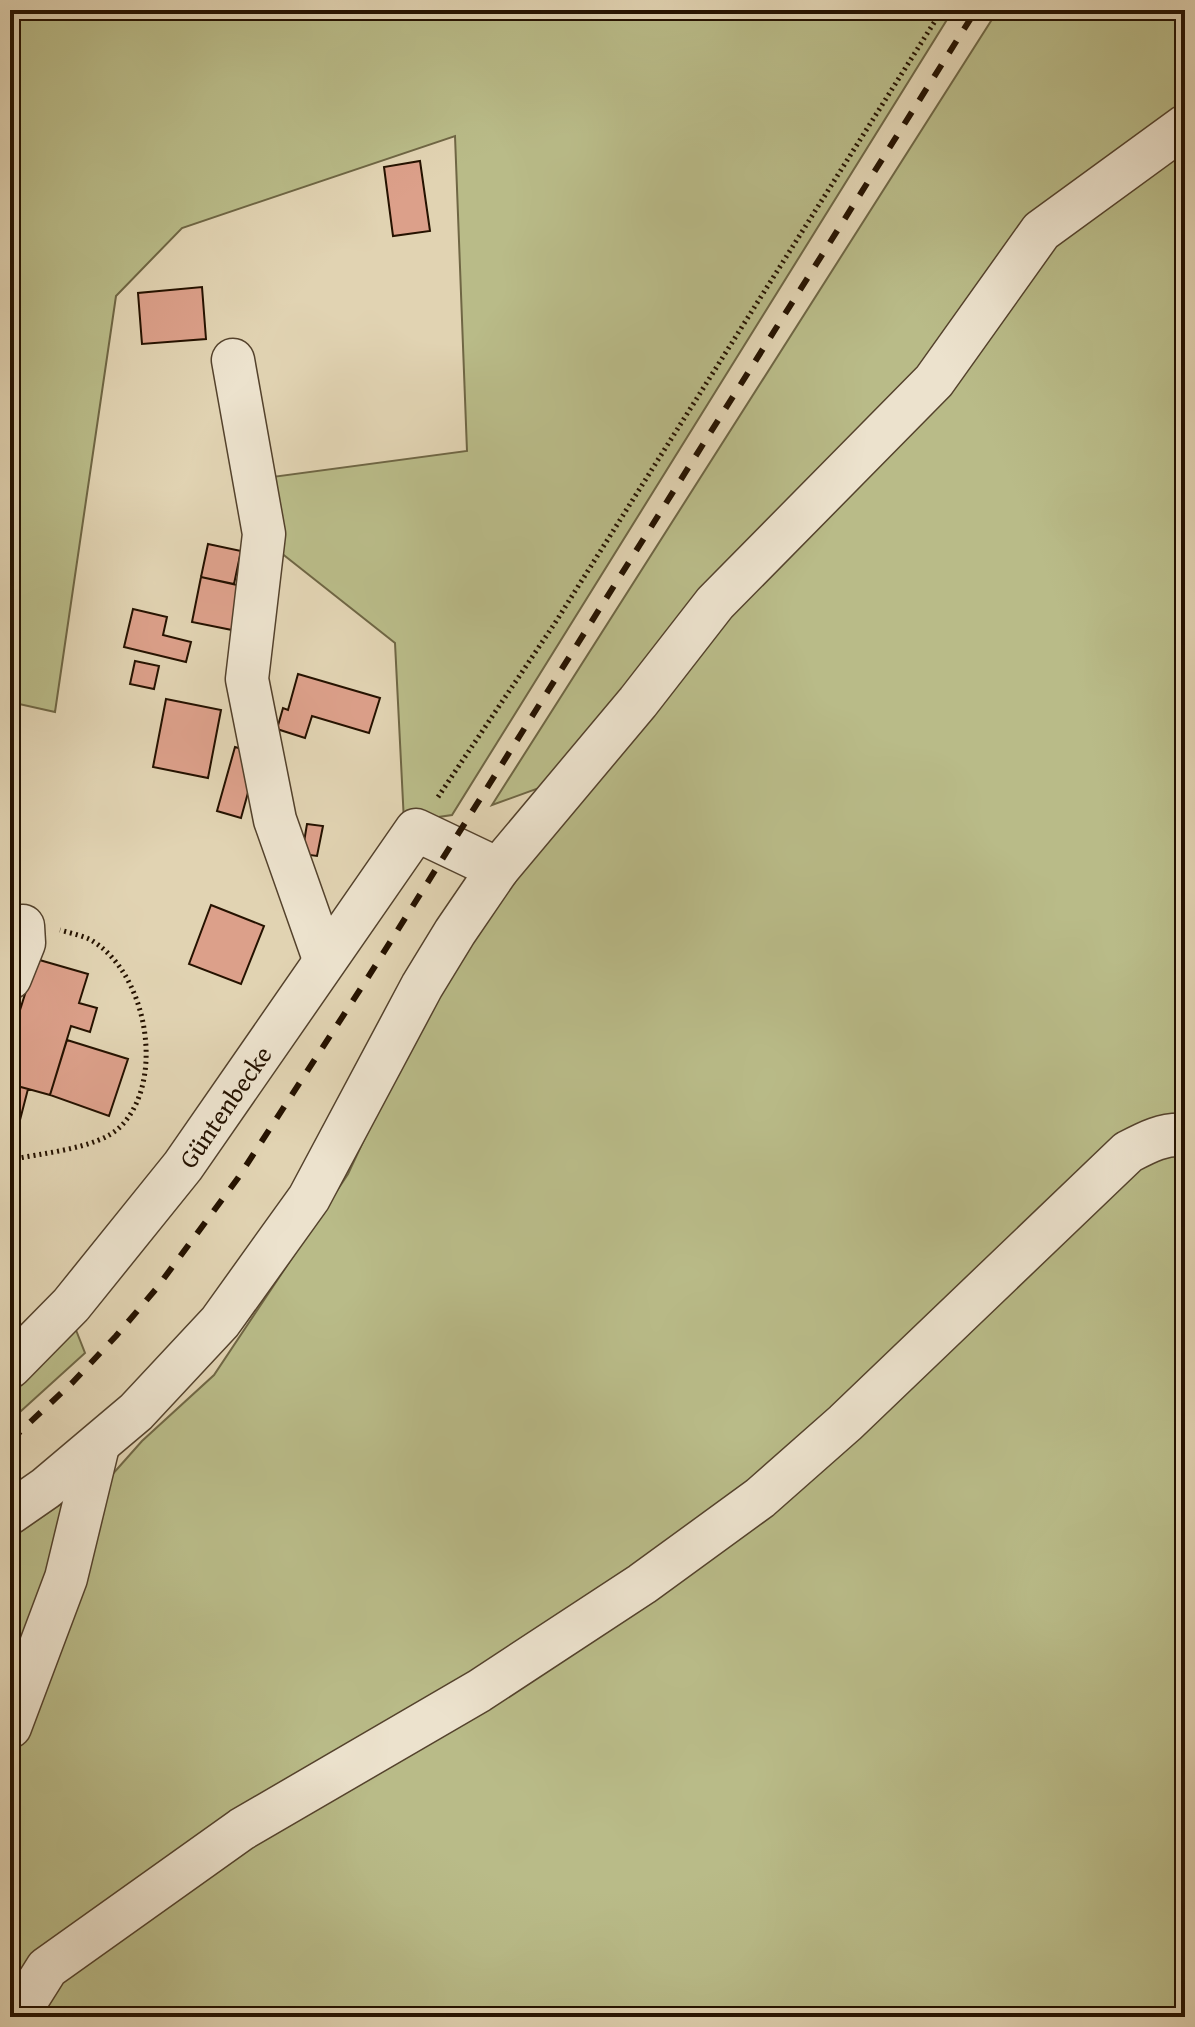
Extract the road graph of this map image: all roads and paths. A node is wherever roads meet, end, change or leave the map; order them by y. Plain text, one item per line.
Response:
1 (942, 10) edge
2 (1185, 126) edge
3 (233, 360) dead end
4 (416, 830) junction
5 (498, 869) junction
6 (23, 926) joint
7 (324, 959) junction
8 (10, 978) edge
9 (1185, 1135) edge
10 (10, 1160) edge
11 (10, 1367) edge
12 (98, 1446) junction
13 (10, 1513) edge
14 (10, 1727) edge
15 (20, 2017) edge

1 - 4 path
2 - 5 street
3 - 7 street
4 - 5 street
4 - 7 street, Güntenbecke
5 - 12 street
6 - 8 street
6 - 10 path
7 - 11 street, Güntenbecke
9 - 15 street
12 - 13 street
12 - 14 street

